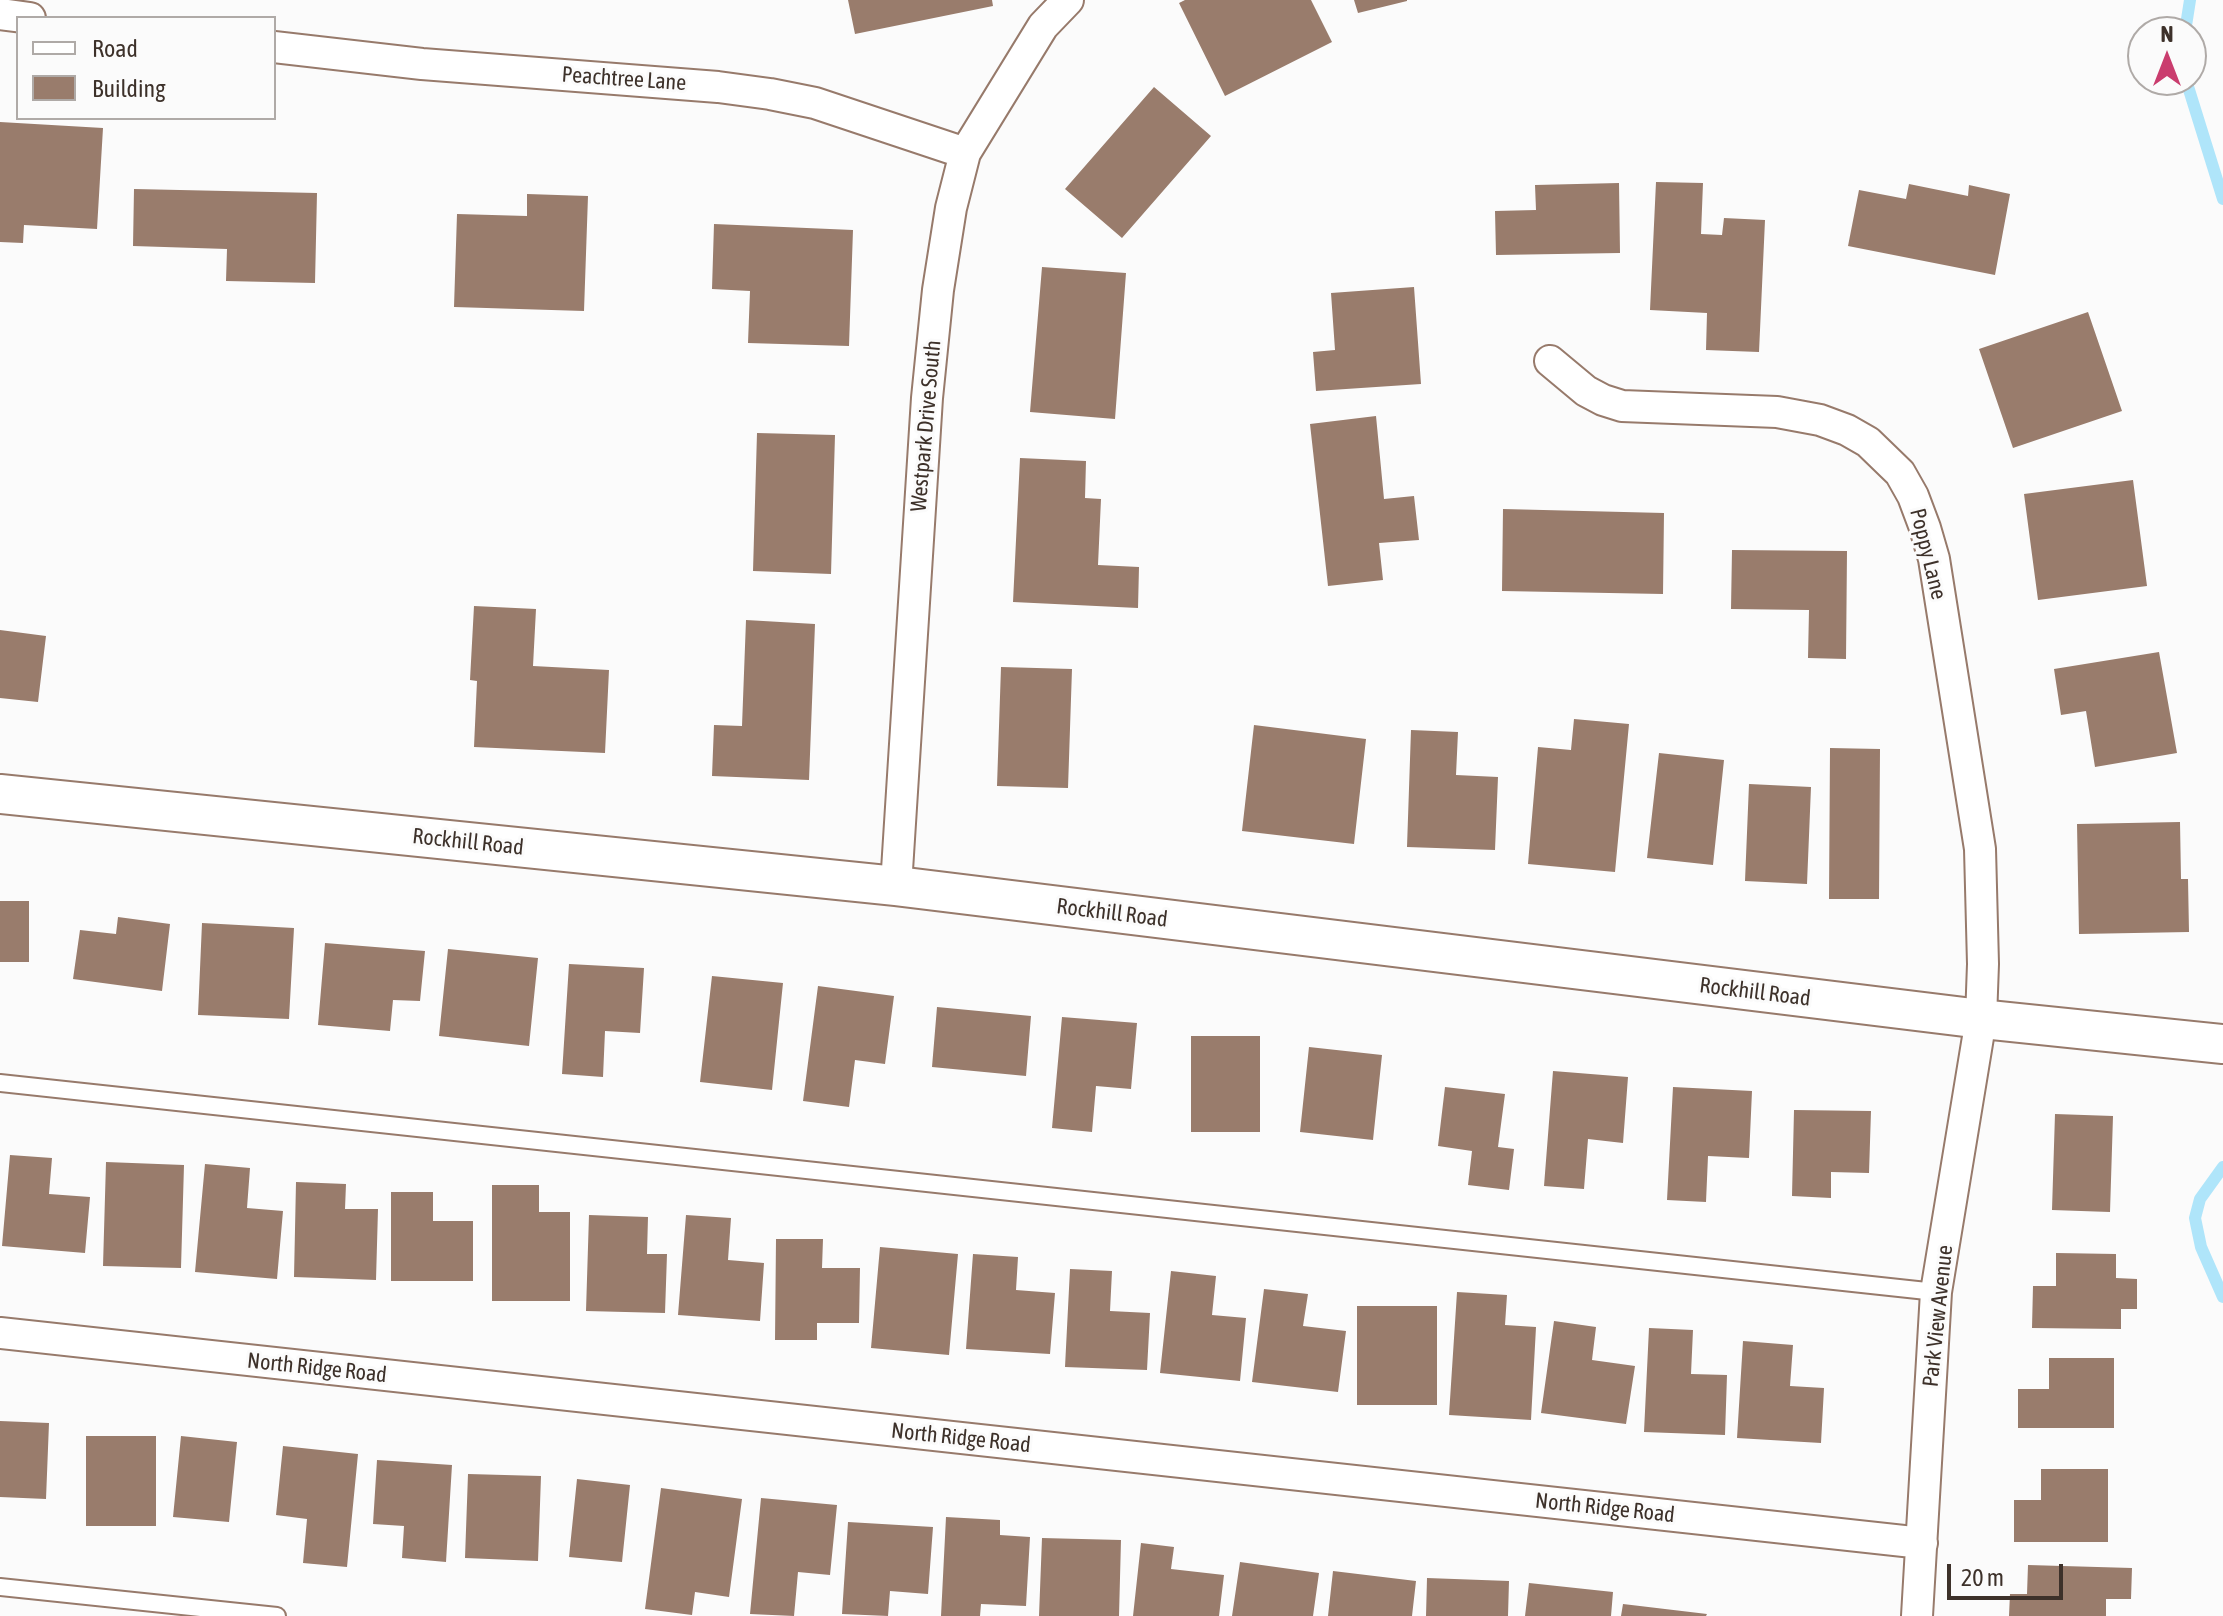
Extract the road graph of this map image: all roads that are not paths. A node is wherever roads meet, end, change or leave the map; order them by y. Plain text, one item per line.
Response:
1 (1068, 0) edge
2 (276, 47) edge
3 (965, 153) junction
4 (1550, 361) dead end
5 (0, 794) edge
6 (896, 886) junction
7 (1981, 1019) junction
8 (2223, 1044) edge
9 (0, 1083) edge
10 (1936, 1292) junction
11 (0, 1333) edge
12 (1922, 1543) junction
13 (0, 1587) edge
14 (277, 1616) edge
15 (1917, 1616) edge

1 - 3 street, Westpark Drive South
2 - 3 street, Peachtree Lane
3 - 6 street, Westpark Drive South
4 - 7 street, Poppy Lane
5 - 6 street, Rockhill Road
6 - 7 street, Rockhill Road
7 - 8 street, Rockhill Road
7 - 10 street, Park View Avenue
9 - 10 lane
10 - 12 street, Park View Avenue
11 - 12 street, North Ridge Road
12 - 15 street, Park View Avenue
13 - 14 lane

